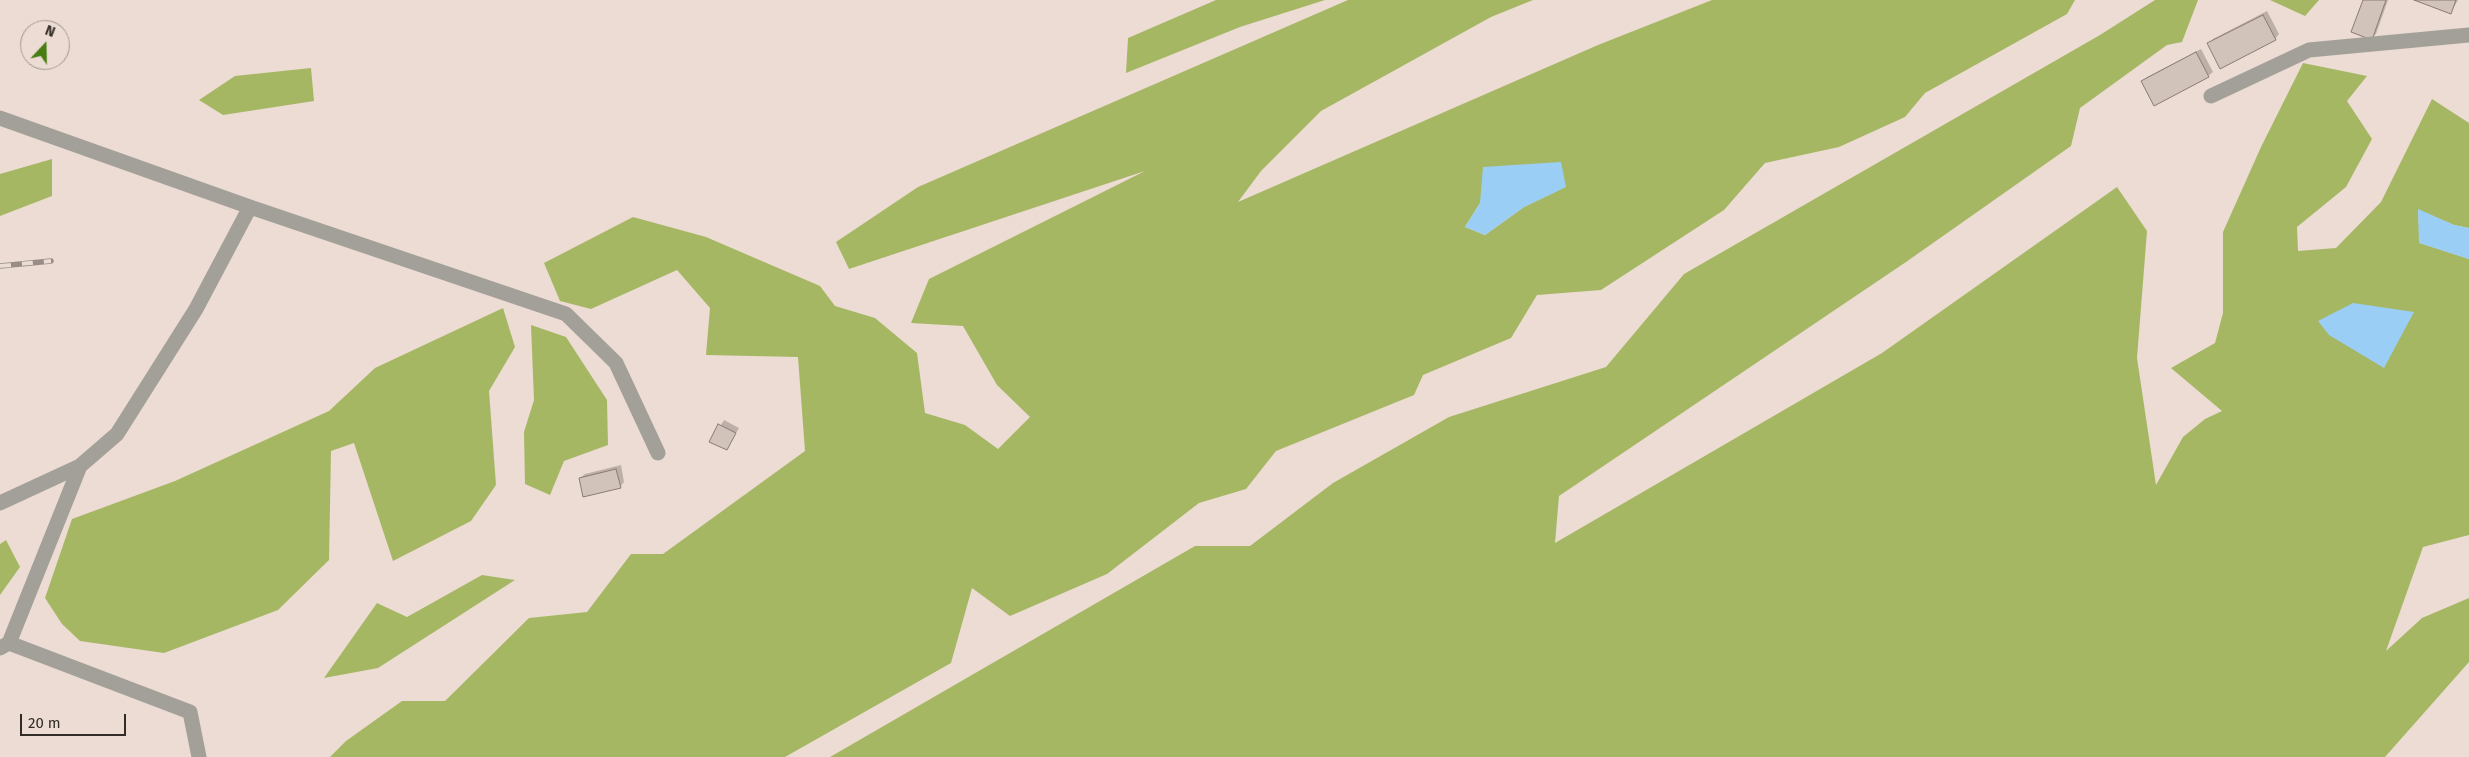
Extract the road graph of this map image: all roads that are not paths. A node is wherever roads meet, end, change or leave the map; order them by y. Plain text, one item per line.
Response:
1 (2469, 35) edge
2 (2211, 96) dead end
3 (0, 118) edge
4 (250, 207) junction
5 (658, 453) dead end
6 (80, 466) junction
7 (0, 503) edge
8 (5, 646) edge
9 (198, 757) edge

1 - 2 lane
3 - 4 lane
4 - 5 lane
4 - 6 lane
6 - 7 lane
6 - 8 lane
8 - 9 lane

